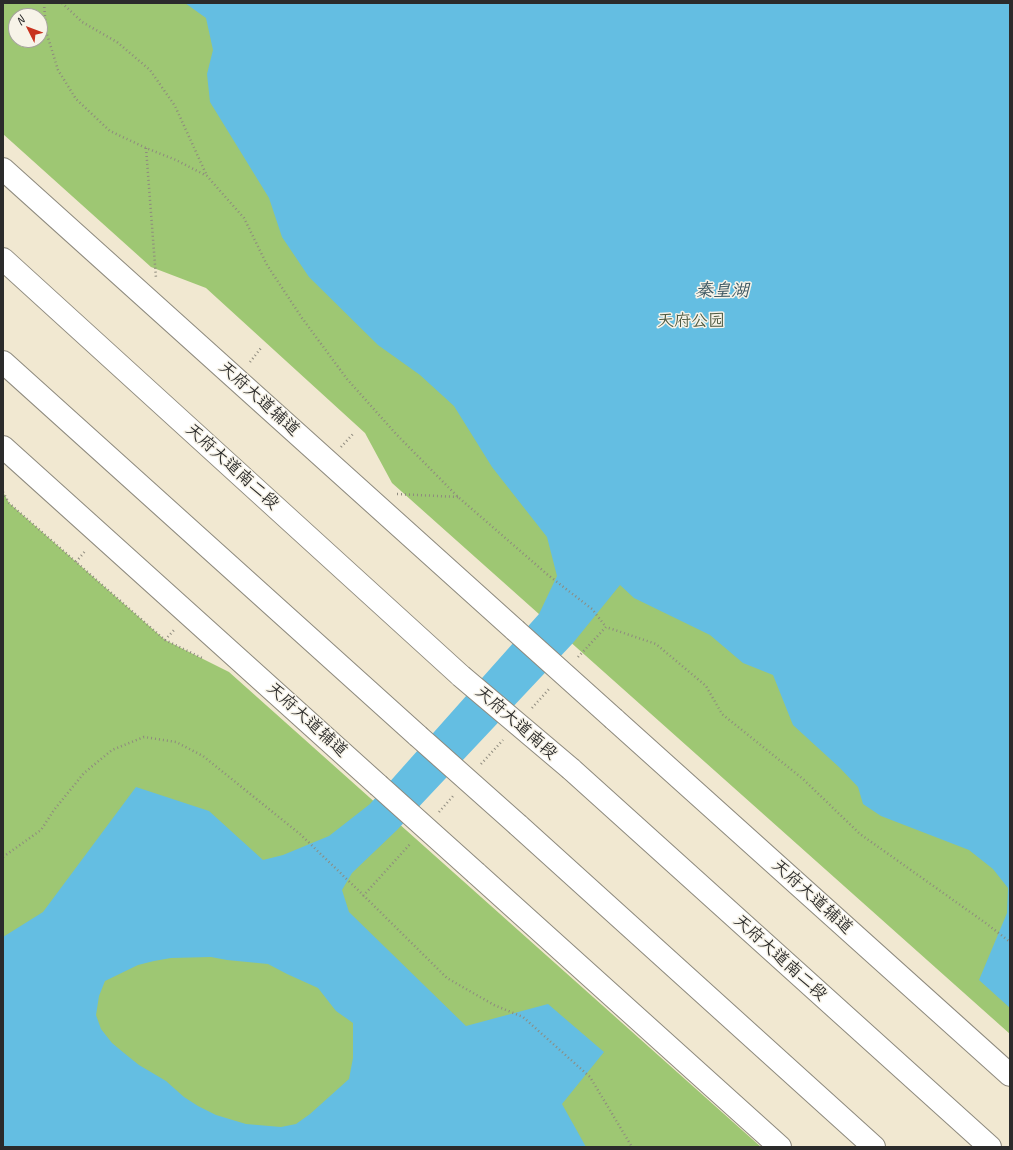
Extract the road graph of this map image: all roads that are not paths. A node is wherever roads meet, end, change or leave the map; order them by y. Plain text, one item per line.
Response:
1 (3, 169) edge
2 (3, 259) edge
3 (3, 362) edge
4 (3, 447) edge
5 (461, 676) joint
6 (571, 770) joint
7 (1010, 1075) edge
8 (780, 1147) edge
9 (874, 1147) edge
10 (990, 1147) edge

1 - 7 main road, 天府大道辅道, bridge
2 - 5 main road, 天府大道南二段
3 - 9 main road, bridge
4 - 8 main road, 天府大道辅道, bridge
5 - 6 main road, 天府大道南段, bridge
6 - 10 main road, 天府大道南二段

